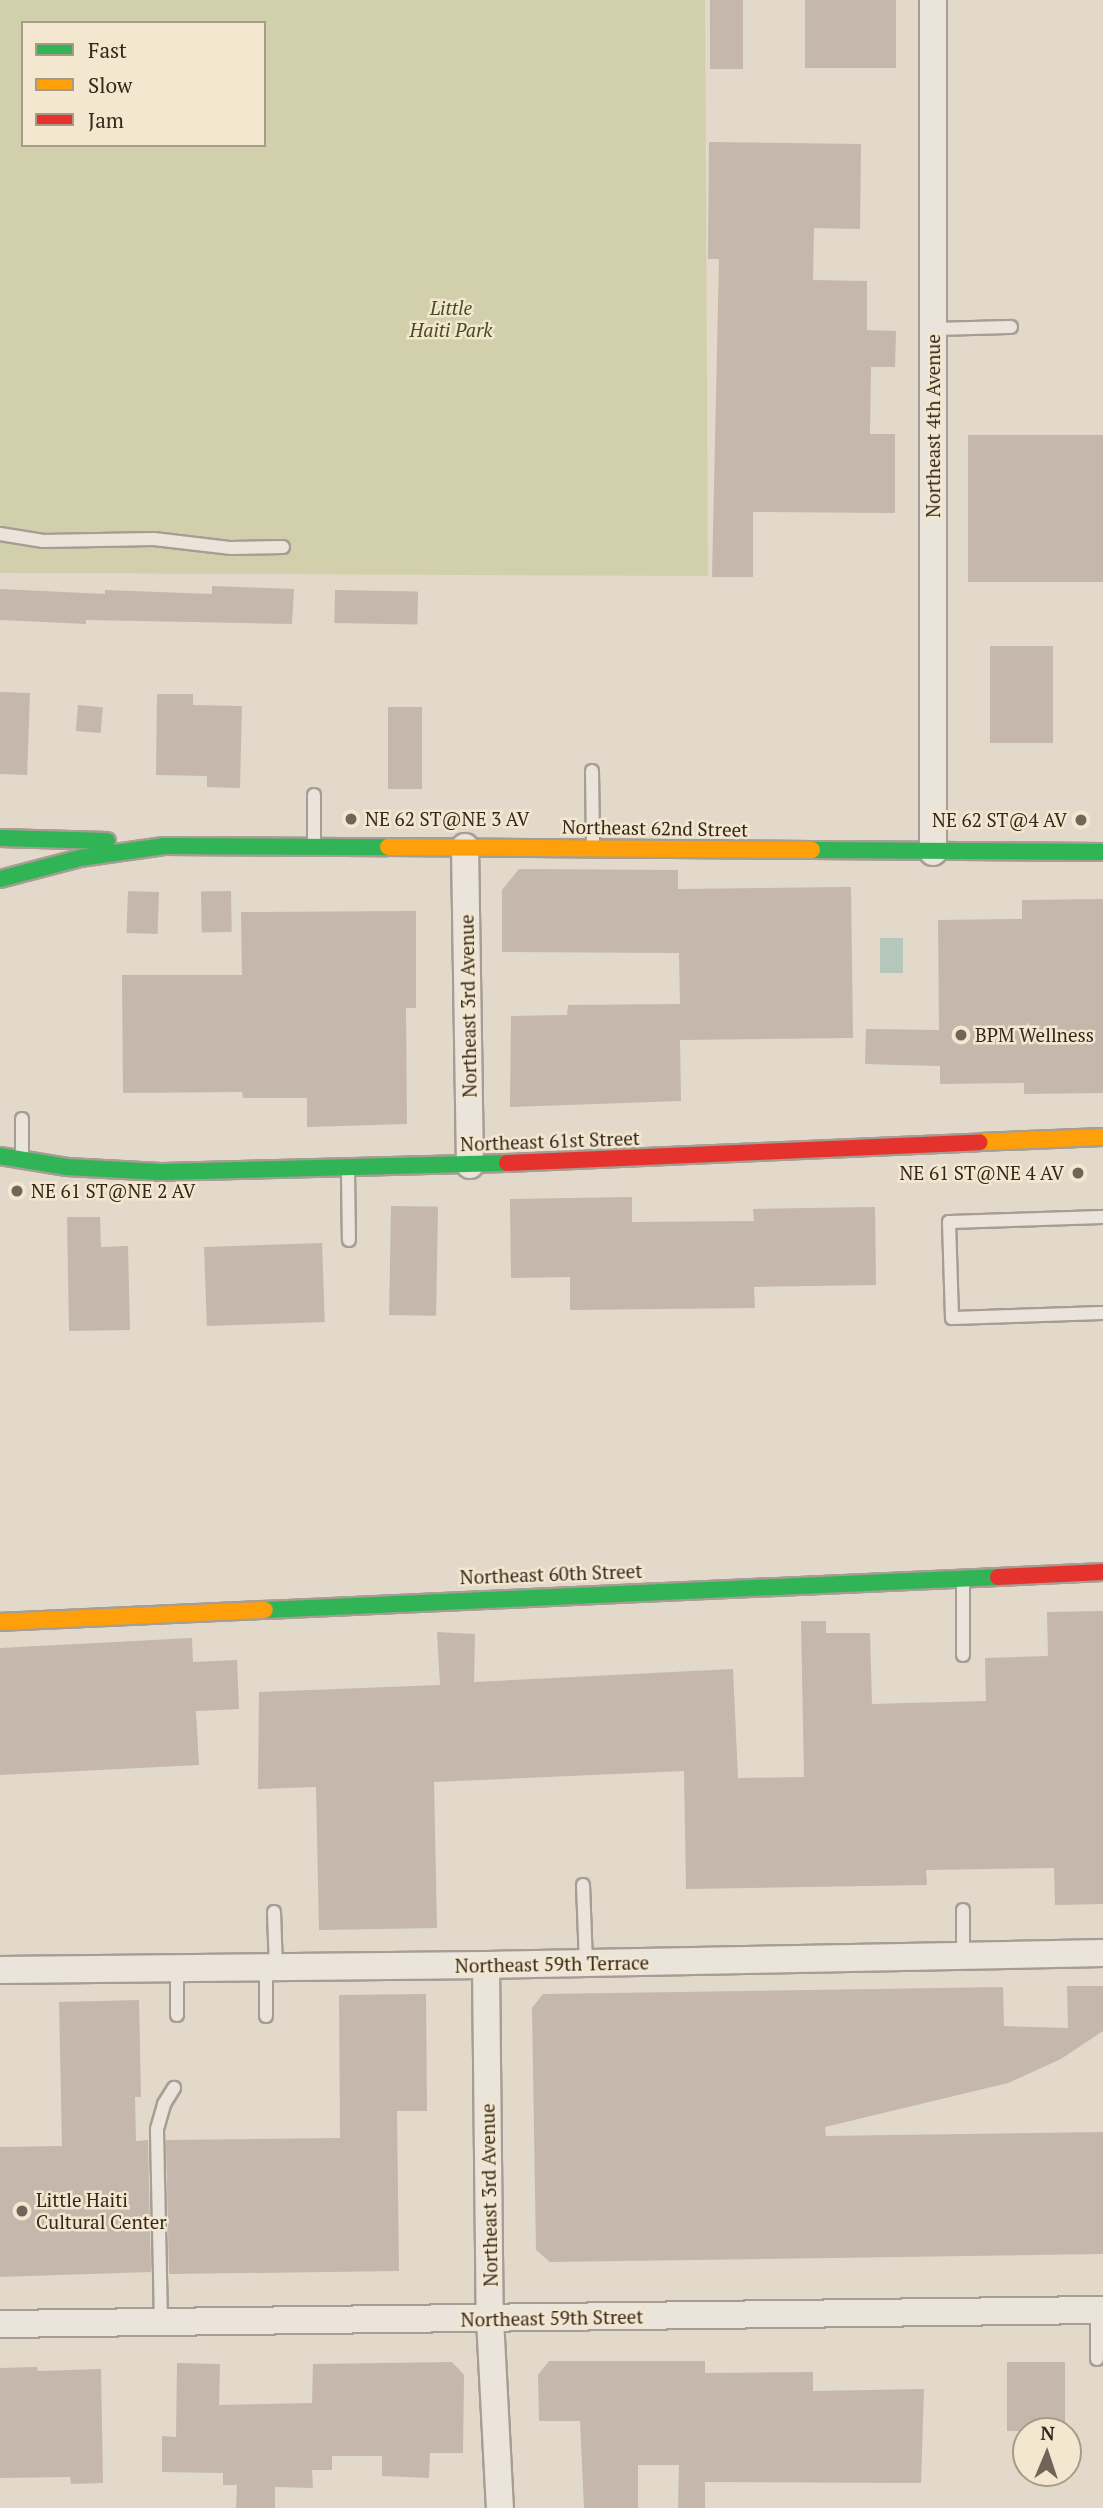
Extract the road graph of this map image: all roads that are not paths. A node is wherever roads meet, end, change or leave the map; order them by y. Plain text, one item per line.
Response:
1 (933, 0) edge
2 (1011, 327) dead end
3 (933, 329) junction
4 (0, 534) edge
5 (283, 547) dead end
6 (593, 771) dead end
7 (314, 795) dead end
8 (0, 838) edge
9 (164, 846) junction
10 (314, 847) junction
11 (465, 847) junction
12 (593, 848) junction
13 (933, 852) junction
14 (1103, 852) edge
15 (0, 879) edge
16 (22, 1119) dead end
17 (1103, 1137) edge
18 (0, 1156) edge
19 (22, 1159) junction
20 (470, 1165) junction
21 (348, 1168) junction
22 (1103, 1217) edge
23 (349, 1240) dead end
24 (1103, 1313) edge
25 (1103, 1572) edge
26 (962, 1578) junction
27 (0, 1622) edge
28 (964, 1655) dead end
29 (583, 1885) dead end
30 (963, 1910) dead end
31 (274, 1912) dead end
32 (1103, 1953) edge
33 (962, 1956) junction
34 (586, 1964) junction
35 (486, 1965) junction
36 (271, 1968) junction
37 (177, 1969) junction
38 (0, 1970) edge
39 (177, 2015) dead end
40 (267, 2015) dead end
41 (174, 2088) dead end
42 (1100, 2310) edge
43 (491, 2319) junction
44 (161, 2322) junction
45 (0, 2324) edge
46 (1097, 2359) dead end
47 (499, 2508) edge

1 - 3 street, Northeast 4th Avenue
2 - 3 lane
3 - 13 street, Northeast 4th Avenue
4 - 5 lane
6 - 12 lane
7 - 10 lane
8 - 9 main road
9 - 10 main road, Northeast 62nd Street
9 - 15 main road, Northeast 62nd Street
10 - 11 main road, Northeast 62nd Street
11 - 12 main road, Northeast 62nd Street
11 - 20 street, Northeast 3rd Avenue
12 - 13 main road, Northeast 62nd Street
13 - 14 main road, Northeast 62nd Street
16 - 19 lane
17 - 20 main road, Northeast 61st Street
18 - 19 main road, Northeast 61st Street
19 - 21 main road, Northeast 61st Street
20 - 21 main road, Northeast 61st Street
21 - 23 lane
22 - 24 lane
25 - 26 main road, Northeast 60th Street
26 - 27 main road, Northeast 60th Street
26 - 28 lane
29 - 34 lane
30 - 33 lane
31 - 36 lane
32 - 33 street, Northeast 59th Terrace
33 - 34 street, Northeast 59th Terrace
34 - 35 street, Northeast 59th Terrace
35 - 36 street, Northeast 59th Terrace
35 - 43 street, Northeast 3rd Avenue
36 - 37 street, Northeast 59th Terrace
36 - 40 lane
37 - 38 street, Northeast 59th Terrace
37 - 39 lane
41 - 44 lane
42 - 43 street, Northeast 59th Street
42 - 46 lane
43 - 44 street, Northeast 59th Street
43 - 47 street, Northeast 3rd Avenue
44 - 45 street, Northeast 59th Street

